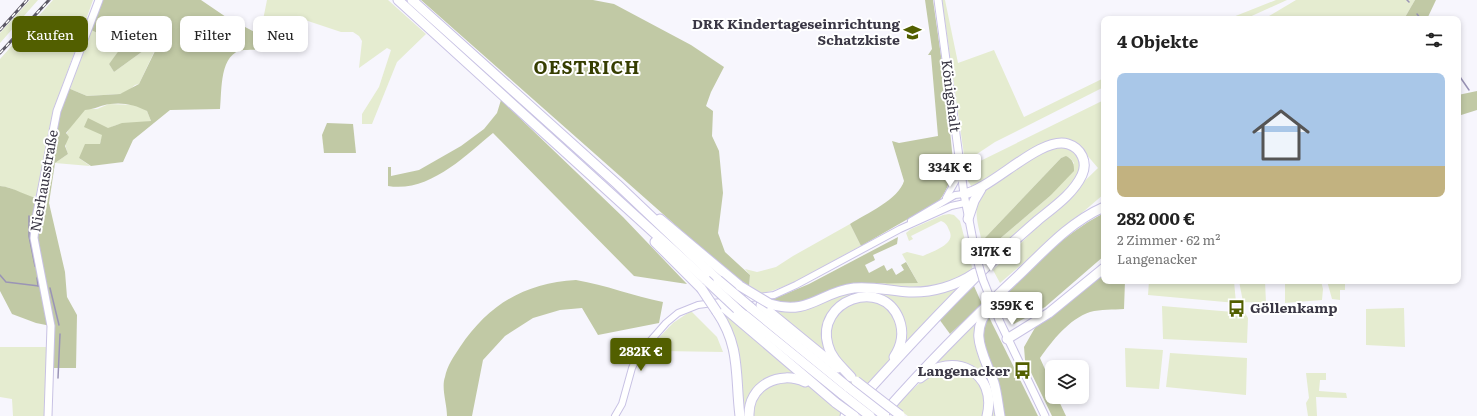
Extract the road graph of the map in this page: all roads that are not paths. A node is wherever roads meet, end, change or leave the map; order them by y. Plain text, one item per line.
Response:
1 (99, 0) edge
2 (398, 0) edge
3 (412, 0) edge
4 (938, 0) edge
5 (960, 168) junction
6 (983, 186) junction
7 (964, 198) junction
8 (943, 202) junction
9 (637, 204) junction
10 (1101, 209) edge
11 (628, 211) junction
12 (968, 220) junction
13 (900, 229) junction
14 (992, 261) junction
15 (1101, 270) edge
16 (1014, 279) junction
17 (703, 284) junction
18 (766, 305) junction
19 (719, 308) junction
20 (1007, 339) junction
21 (886, 370) junction
22 (853, 379) junction
23 (904, 390) junction
24 (822, 392) junction
25 (846, 392) junction
26 (48, 416) edge
27 (615, 416) edge
28 (740, 416) edge
29 (749, 416) edge
30 (845, 416) edge
31 (854, 416) edge
32 (870, 416) edge
33 (882, 416) edge
34 (885, 416) edge
35 (901, 416) edge
36 (987, 416) edge
37 (1000, 416) edge
38 (1044, 416) edge

1 - 26 main road, Nierhausstraße
2 - 11 highway
3 - 9 highway
4 - 5 main road, Königshalt
5 - 7 main road, Königshalt
5 - 8 street
6 - 7 highway
6 - 12 highway
6 - 14 highway
7 - 8 street
7 - 12 main road, Königshalt
7 - 13 street
8 - 13 street
9 - 18 highway, bridge
9 - 25 highway, bridge
10 - 16 highway
11 - 17 highway
11 - 17 highway
12 - 20 main road, Königshalt, bridge
13 - 27 street
14 - 18 highway
14 - 21 highway
15 - 20 highway
16 - 23 highway
16 - 37 highway
17 - 19 highway, bridge
17 - 25 highway, bridge
18 - 22 highway
19 - 24 highway
19 - 28 highway
20 - 38 main road, Königshalt
21 - 22 highway
21 - 30 highway
22 - 35 highway, bridge
23 - 33 highway
23 - 36 highway
24 - 29 highway
24 - 31 highway, bridge
25 - 32 highway, bridge
25 - 34 highway, bridge

